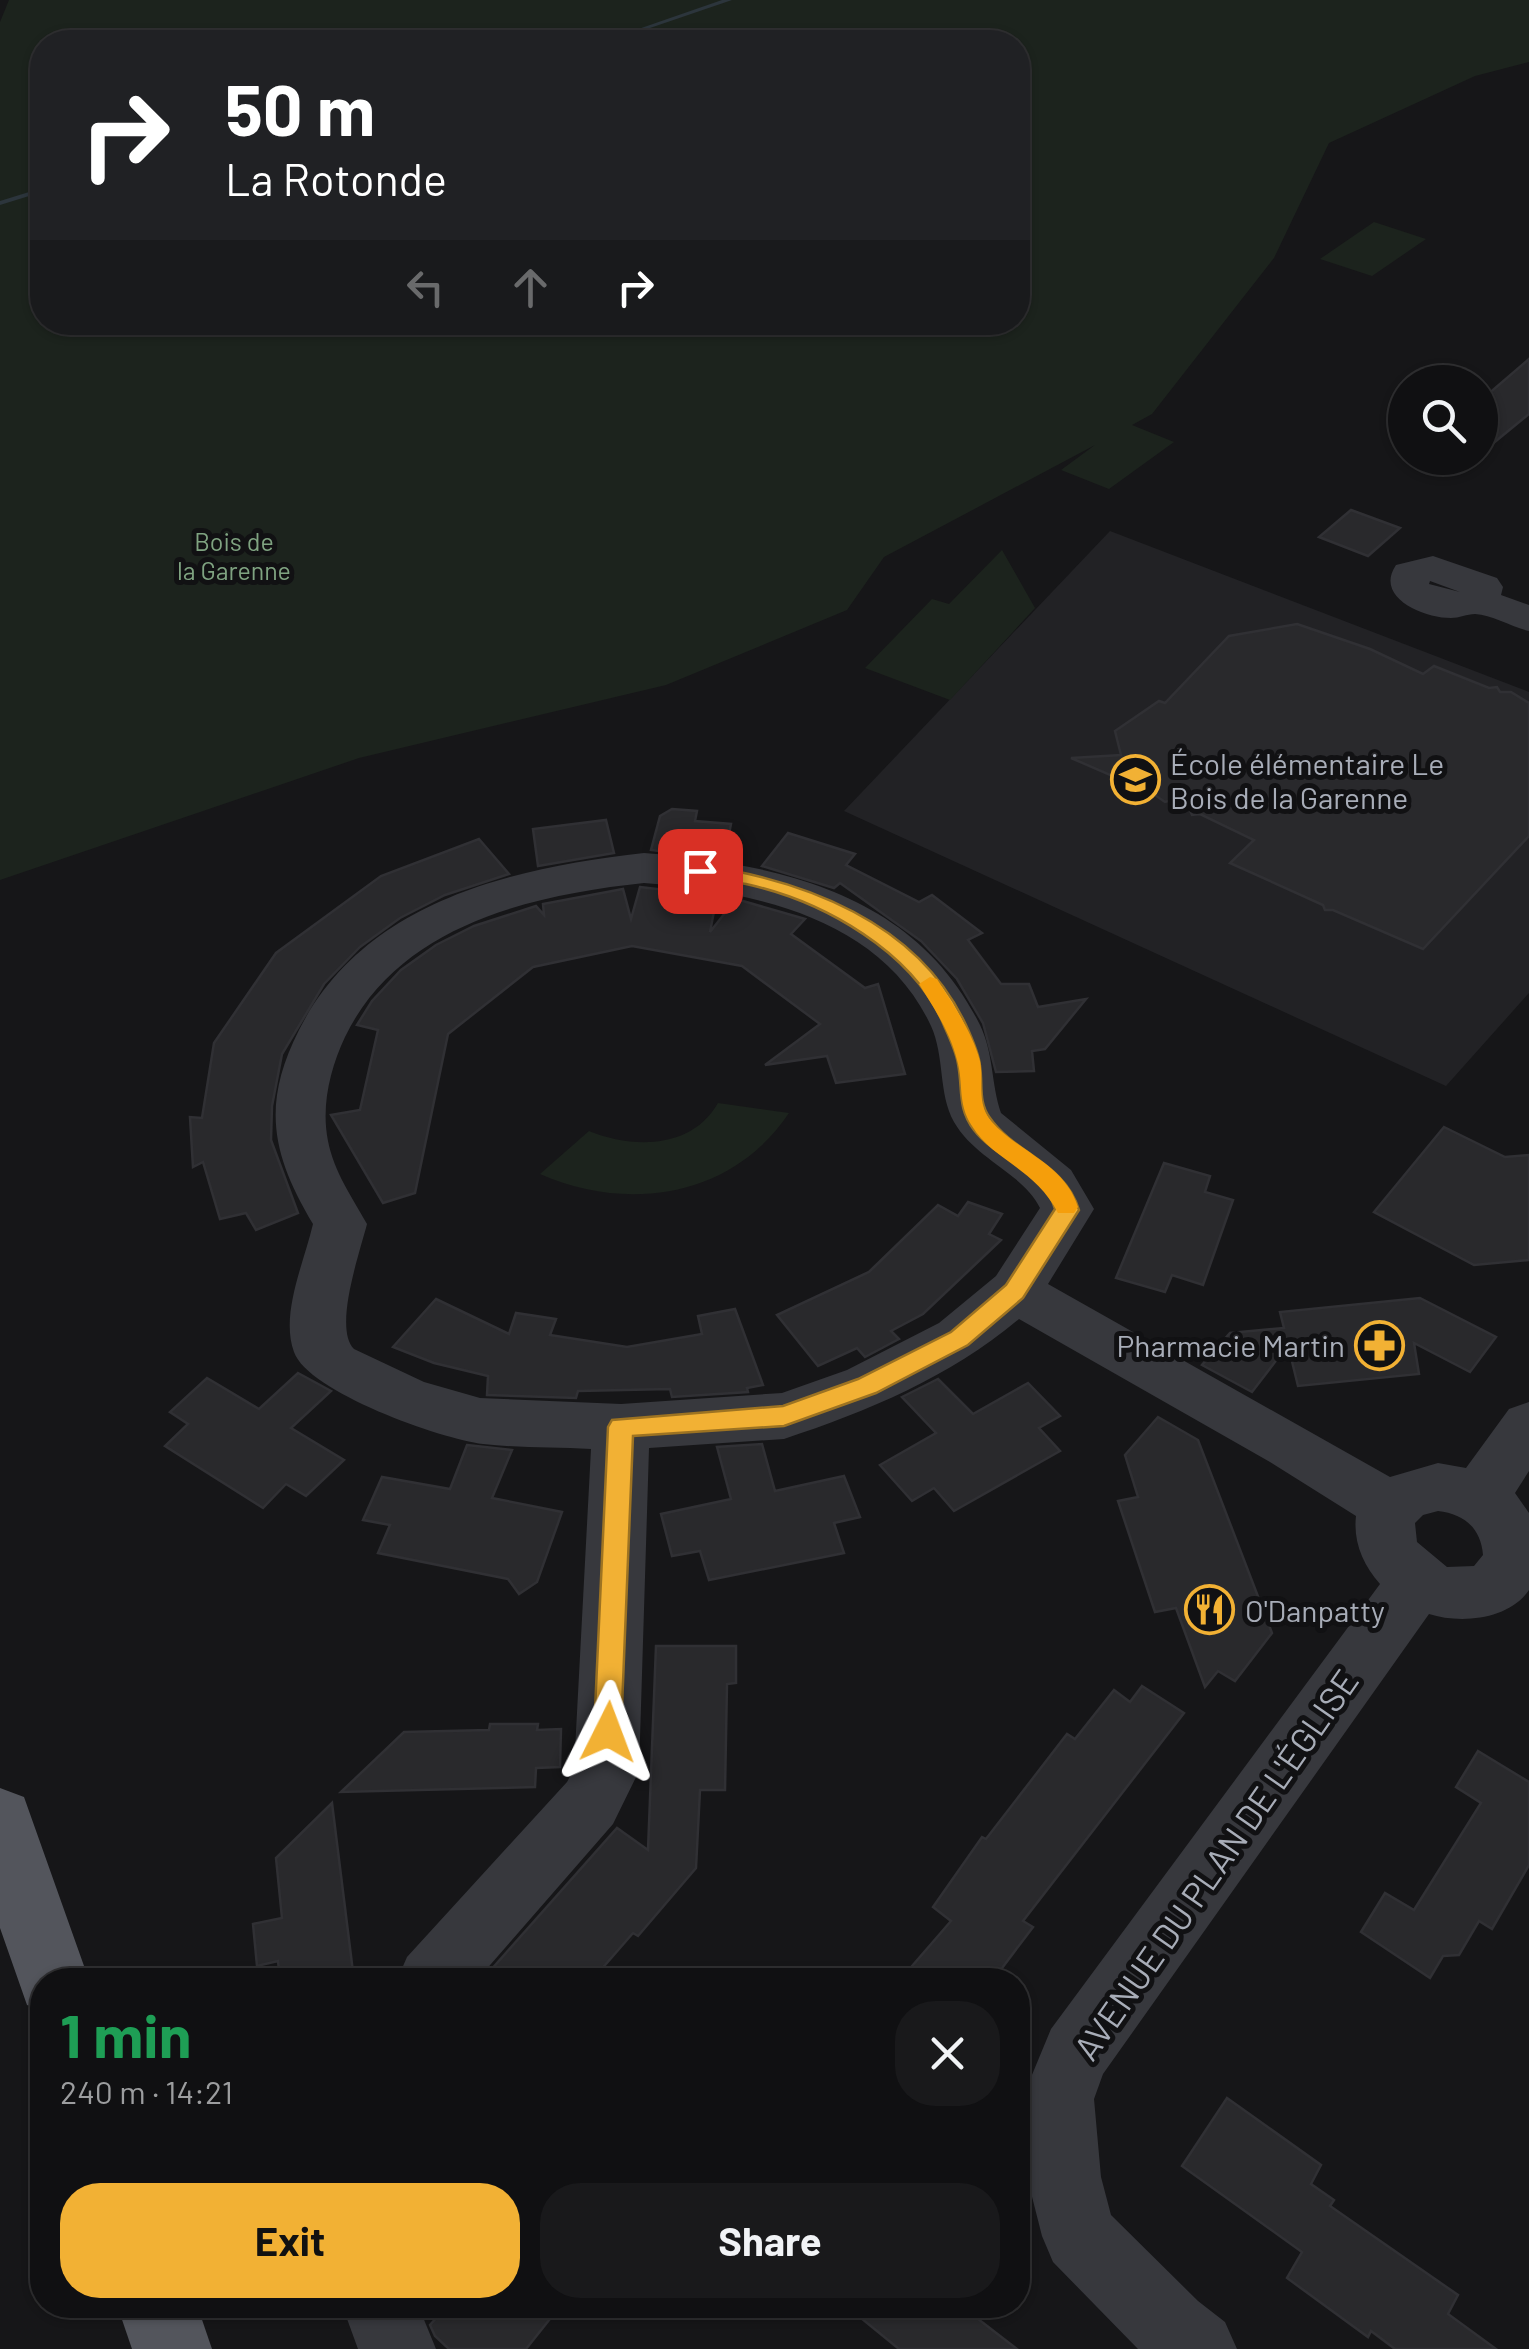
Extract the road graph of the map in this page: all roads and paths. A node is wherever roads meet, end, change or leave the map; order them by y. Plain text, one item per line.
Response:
1 (1480, 601) dead end
2 (1529, 619) edge
3 (1014, 1291) junction
4 (1529, 1425) edge
5 (621, 1427) junction
6 (1478, 1498) junction
7 (1390, 1507) junction
8 (1518, 1579) edge
9 (1418, 1582) junction
10 (0, 1820) edge
11 (49, 1968) edge
12 (443, 1968) edge
13 (161, 2318) edge
14 (385, 2318) edge
15 (172, 2349) edge
16 (397, 2349) edge
17 (1198, 2349) edge

1 - 2 street
3 - 5 street
3 - 5 street
3 - 7 street
4 - 6 street
5 - 12 street
6 - 7 street
6 - 8 street
7 - 9 street
8 - 9 street
9 - 17 street, AVENUE DU PLAN DE L'ÉGLISE
10 - 11 main road
13 - 15 main road
14 - 16 street

